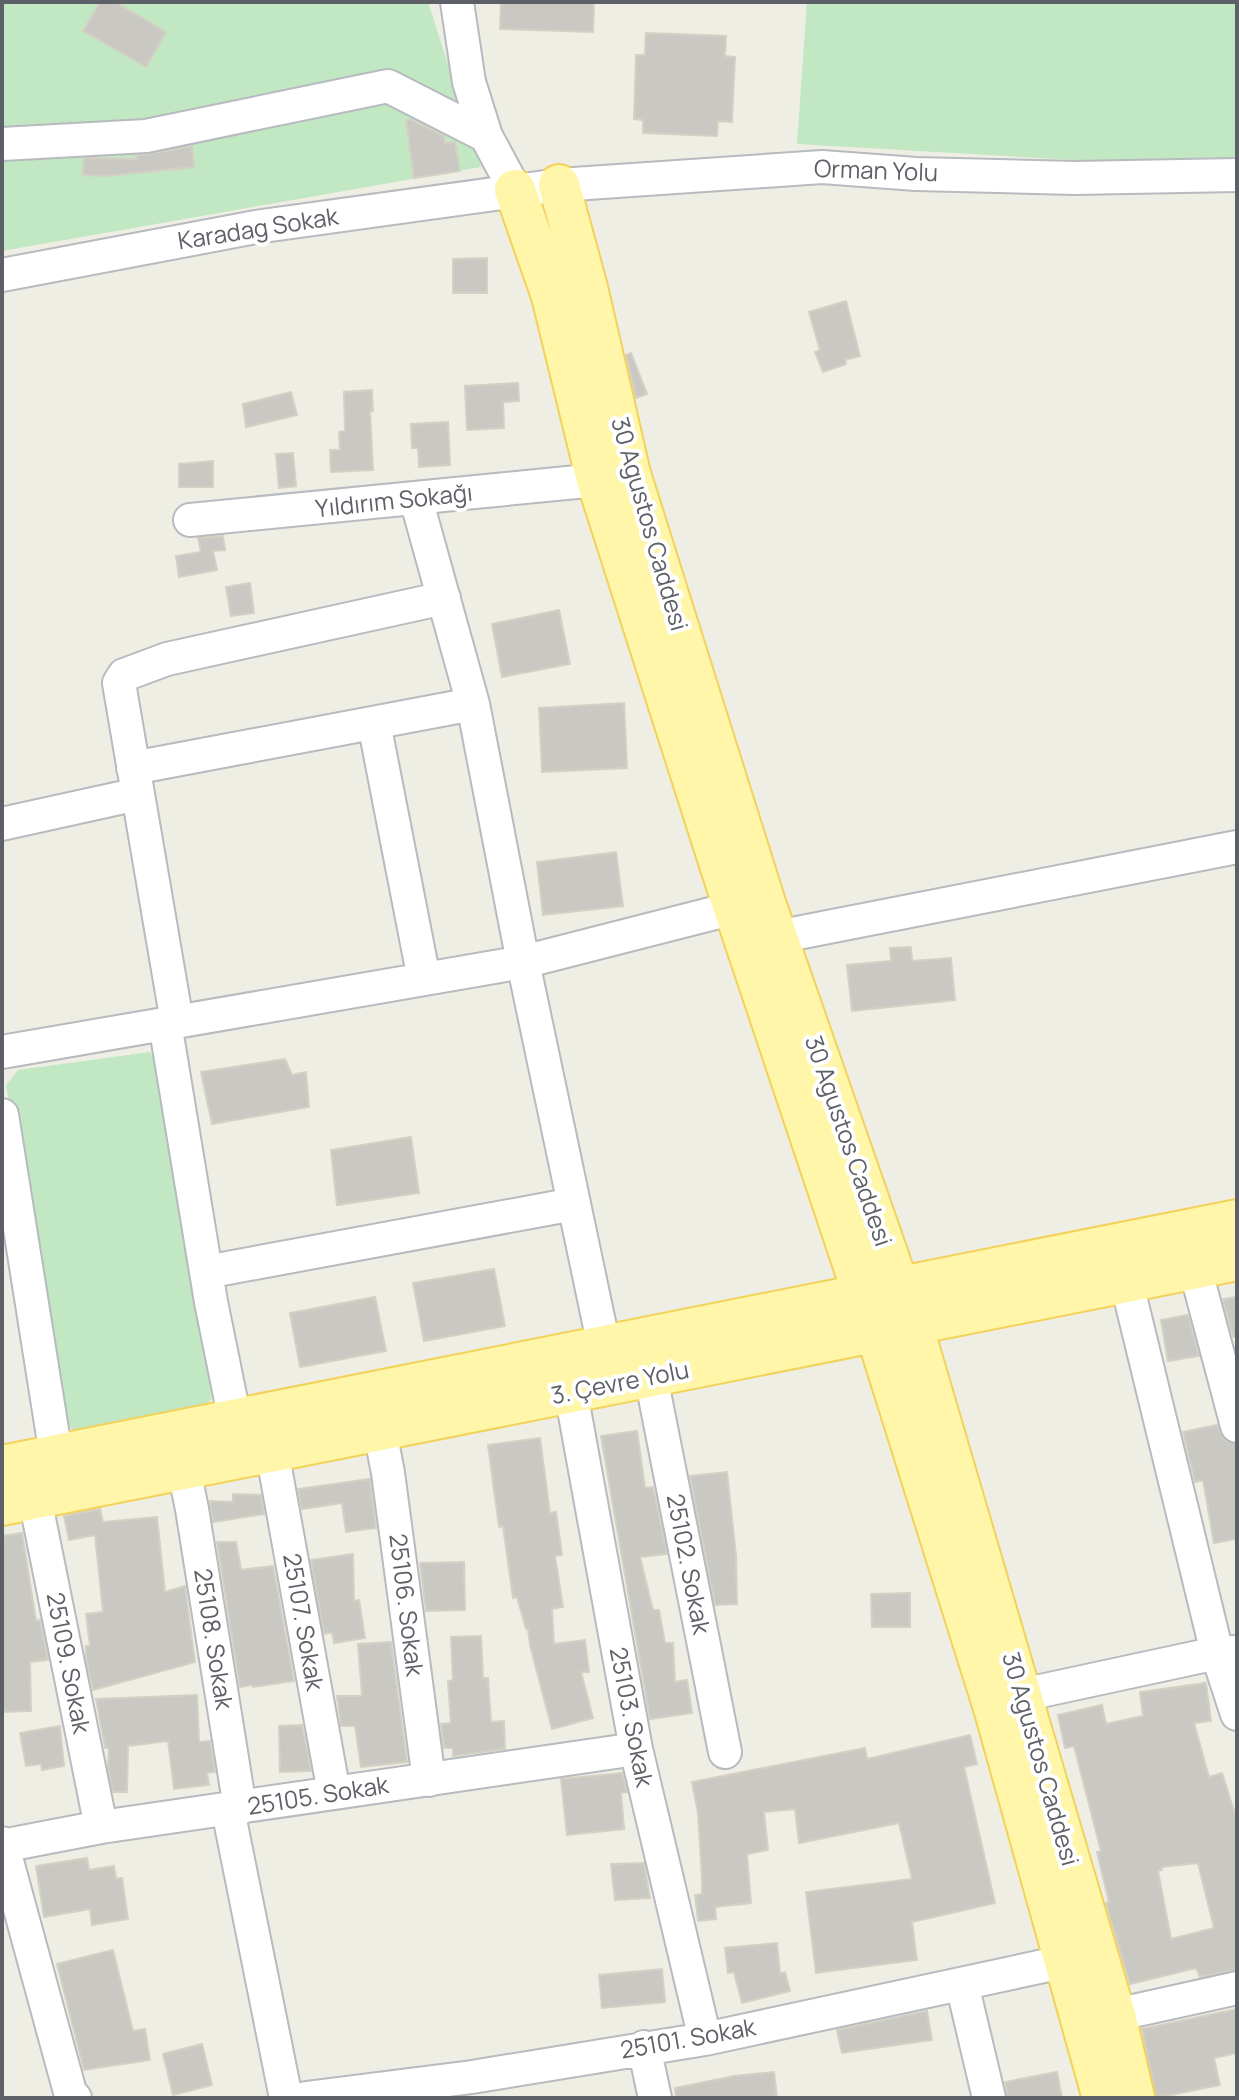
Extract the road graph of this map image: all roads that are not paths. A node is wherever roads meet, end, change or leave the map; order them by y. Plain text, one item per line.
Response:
1 (457, 2) edge
2 (486, 136) junction
3 (2, 144) edge
4 (1237, 175) edge
5 (559, 185) junction
6 (515, 190) junction
7 (2, 275) edge
8 (597, 480) junction
9 (416, 499) junction
10 (190, 520) dead end
11 (444, 598) junction
12 (473, 704) junction
13 (374, 723) junction
14 (135, 781) junction
15 (2, 824) edge
16 (1237, 847) edge
17 (734, 908) junction
18 (777, 937) junction
19 (523, 962) junction
20 (424, 979) junction
21 (171, 1022) junction
22 (2, 1052) edge
23 (2, 1115) edge
24 (574, 1204) junction
25 (1237, 1220) edge
26 (1237, 1260) edge
27 (1195, 1268) junction
28 (206, 1272) junction
29 (1126, 1280) junction
30 (881, 1292) junction
31 (894, 1329) junction
32 (604, 1346) junction
33 (651, 1377) junction
34 (571, 1393) junction
35 (235, 1420) junction
36 (1237, 1426) edge
37 (380, 1431) junction
38 (272, 1451) junction
39 (56, 1455) junction
40 (2, 1466) edge
41 (184, 1470) junction
42 (19, 1502) edge
43 (1227, 1653) edge
44 (1022, 1695) junction
45 (1237, 1714) edge
46 (636, 1749) junction
47 (725, 1752) dead end
48 (429, 1780) junction
49 (334, 1793) junction
50 (234, 1809) junction
51 (101, 1827) junction
52 (2, 1845) edge
53 (1067, 1961) junction
54 (962, 1984) junction
55 (1237, 1988) edge
56 (1115, 2015) junction
57 (705, 2039) junction
58 (644, 2047) junction
59 (475, 2087) edge
60 (75, 2098) edge
61 (286, 2098) edge
62 (306, 2098) edge
63 (655, 2098) edge
64 (989, 2098) edge
65 (1103, 2098) edge
66 (1134, 2098) edge

1 - 2 street
2 - 3 street
2 - 6 street
4 - 5 street, Orman Yolu
5 - 6 street, Orman Yolu
5 - 18 main road, 30 Agustos Caddesi
6 - 7 street, Karadag Sokak
6 - 8 main road, 30 Agustos Caddesi
8 - 9 street, Yıldırım Sokağı
8 - 17 main road, 30 Agustos Caddesi
9 - 10 street, Yıldırım Sokağı
9 - 11 street
11 - 12 street
11 - 14 street
12 - 13 street
12 - 19 street
13 - 14 street
13 - 20 street
14 - 15 street
14 - 21 street
16 - 18 street
17 - 19 street
17 - 30 main road, 30 Agustos Caddesi
18 - 30 main road, 30 Agustos Caddesi
19 - 20 street
19 - 24 street
20 - 21 street
21 - 22 street
21 - 28 street
23 - 39 street
24 - 28 street
24 - 32 street
25 - 30 main road, 3. Çevre Yolu
26 - 27 main road, 3. Çevre Yolu
27 - 29 main road, 3. Çevre Yolu
27 - 36 street
28 - 35 street
29 - 31 main road, 3. Çevre Yolu
29 - 43 street
30 - 31 main road, 30 Agustos Caddesi
30 - 32 main road, 3. Çevre Yolu
31 - 33 main road, 3. Çevre Yolu
31 - 44 main road, 30 Agustos Caddesi
31 - 53 main road, 30 Agustos Caddesi
32 - 35 main road, 3. Çevre Yolu
33 - 34 main road, 3. Çevre Yolu
33 - 47 street, 25102. Sokak
34 - 37 main road, 3. Çevre Yolu
34 - 46 street, 25103. Sokak
35 - 39 main road, 3. Çevre Yolu
37 - 38 main road, 3. Çevre Yolu
37 - 48 street, 25106. Sokak
38 - 41 main road, 3. Çevre Yolu
38 - 49 street, 25107. Sokak
39 - 40 main road, 3. Çevre Yolu
41 - 42 main road, 3. Çevre Yolu
41 - 50 street, 25108. Sokak
42 - 51 street, 25109. Sokak
43 - 44 street
43 - 45 street
44 - 56 main road, 30 Agustos Caddesi
46 - 48 street, 25105. Sokak
46 - 57 street, 25103. Sokak
48 - 49 street, 25105. Sokak
49 - 50 street, 25105. Sokak
50 - 51 street, 25105. Sokak
50 - 61 street, 25108. Sokak
51 - 52 street, 25105. Sokak
52 - 60 street
53 - 54 street, 25101. Sokak
53 - 65 main road, 30 Agustos Caddesi
54 - 57 street, 25101. Sokak
54 - 64 street
55 - 56 street
56 - 66 main road, 30 Agustos Caddesi
57 - 58 street, 25101. Sokak
58 - 59 street, 25101. Sokak
58 - 63 street
59 - 62 street, 25101. Sokak

